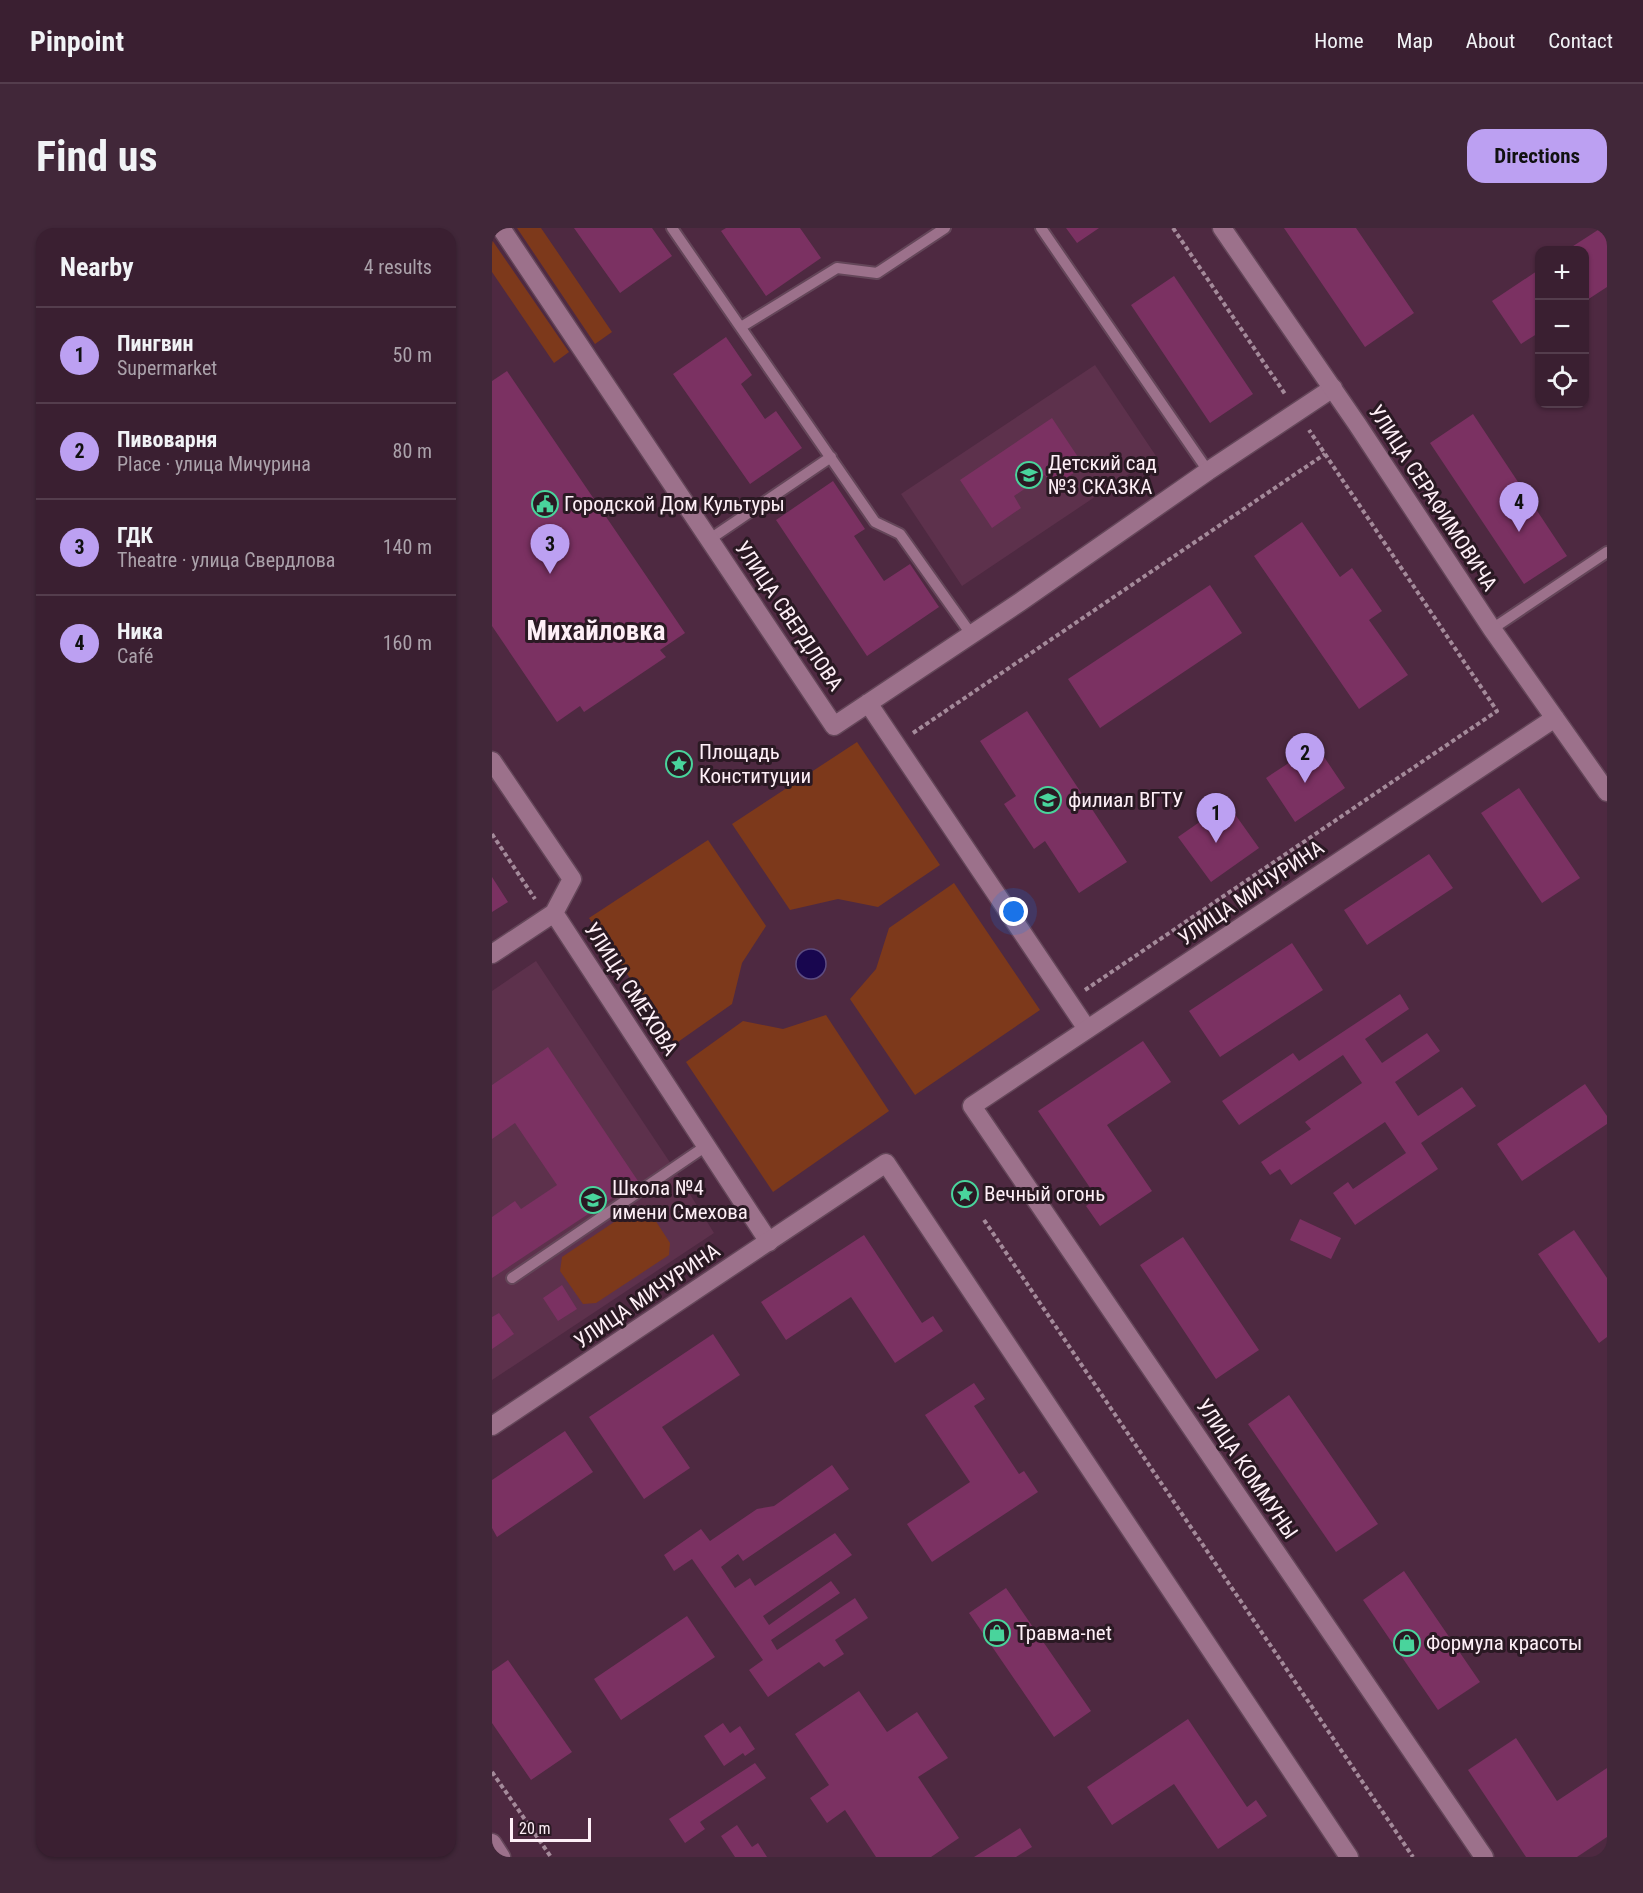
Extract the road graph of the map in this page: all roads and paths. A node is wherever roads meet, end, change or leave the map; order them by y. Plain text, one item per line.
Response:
1 (501, 228) edge
2 (672, 228) edge
3 (945, 228) edge
4 (1041, 228) edge
5 (1173, 228) edge
6 (1222, 228) edge
7 (741, 327) junction
8 (1333, 388) junction
9 (1297, 412) junction
10 (1325, 454) junction
11 (831, 457) junction
12 (1208, 471) junction
13 (710, 539) junction
14 (1607, 552) edge
15 (1492, 629) junction
16 (971, 634) junction
17 (868, 703) junction
18 (1555, 718) junction
19 (896, 744) junction
20 (492, 761) edge
21 (1601, 772) edge
22 (1607, 792) edge
23 (492, 834) edge
24 (551, 915) junction
25 (492, 954) edge
26 (1069, 1001) junction
27 (1087, 1029) junction
28 (972, 1106) joint
29 (706, 1146) junction
30 (984, 1220) dead end
31 (769, 1242) junction
32 (512, 1278) dead end
33 (492, 1426) edge
34 (492, 1772) edge
35 (492, 1843) edge
36 (501, 1857) edge
37 (551, 1857) edge
38 (1349, 1857) edge
39 (1413, 1857) edge
40 (1484, 1857) edge

1 - 13 street, УЛИЦА СВЕРДЛОВА
2 - 7 lane
3 - 7 lane
4 - 12 lane
5 - 9 path
6 - 8 street, УЛИЦА СЕРАФИМОВИЧА
7 - 11 lane
8 - 9 street, УЛИЦА СВЕРДЛОВА
8 - 15 street, УЛИЦА СЕРАФИМОВИЧА
9 - 10 path
9 - 12 street, УЛИЦА СВЕРДЛОВА
10 - 19 path
10 - 26 path
11 - 13 lane
11 - 16 lane
12 - 16 street, УЛИЦА СВЕРДЛОВА
13 - 17 street, УЛИЦА СВЕРДЛОВА
14 - 15 lane
15 - 18 street, УЛИЦА СЕРАФИМОВИЧА
16 - 17 street, УЛИЦА СВЕРДЛОВА
17 - 19 street
18 - 21 street, УЛИЦА СЕРАФИМОВИЧА
18 - 27 street, УЛИЦА МИЧУРИНА
19 - 26 street
20 - 24 street, УЛИЦА СМЕХОВА
21 - 22 street, УЛИЦА СЕРАФИМОВИЧА
23 - 24 path
24 - 25 street
24 - 29 street, УЛИЦА СМЕХОВА
26 - 27 street
27 - 28 street, УЛИЦА МИЧУРИНА
28 - 40 street, УЛИЦА КОММУНЫ
29 - 31 street, УЛИЦА СМЕХОВА
29 - 32 lane
30 - 39 path
31 - 33 street, УЛИЦА МИЧУРИНА
31 - 38 street, УЛИЦА МИЧУРИНА
34 - 37 path
35 - 36 street

